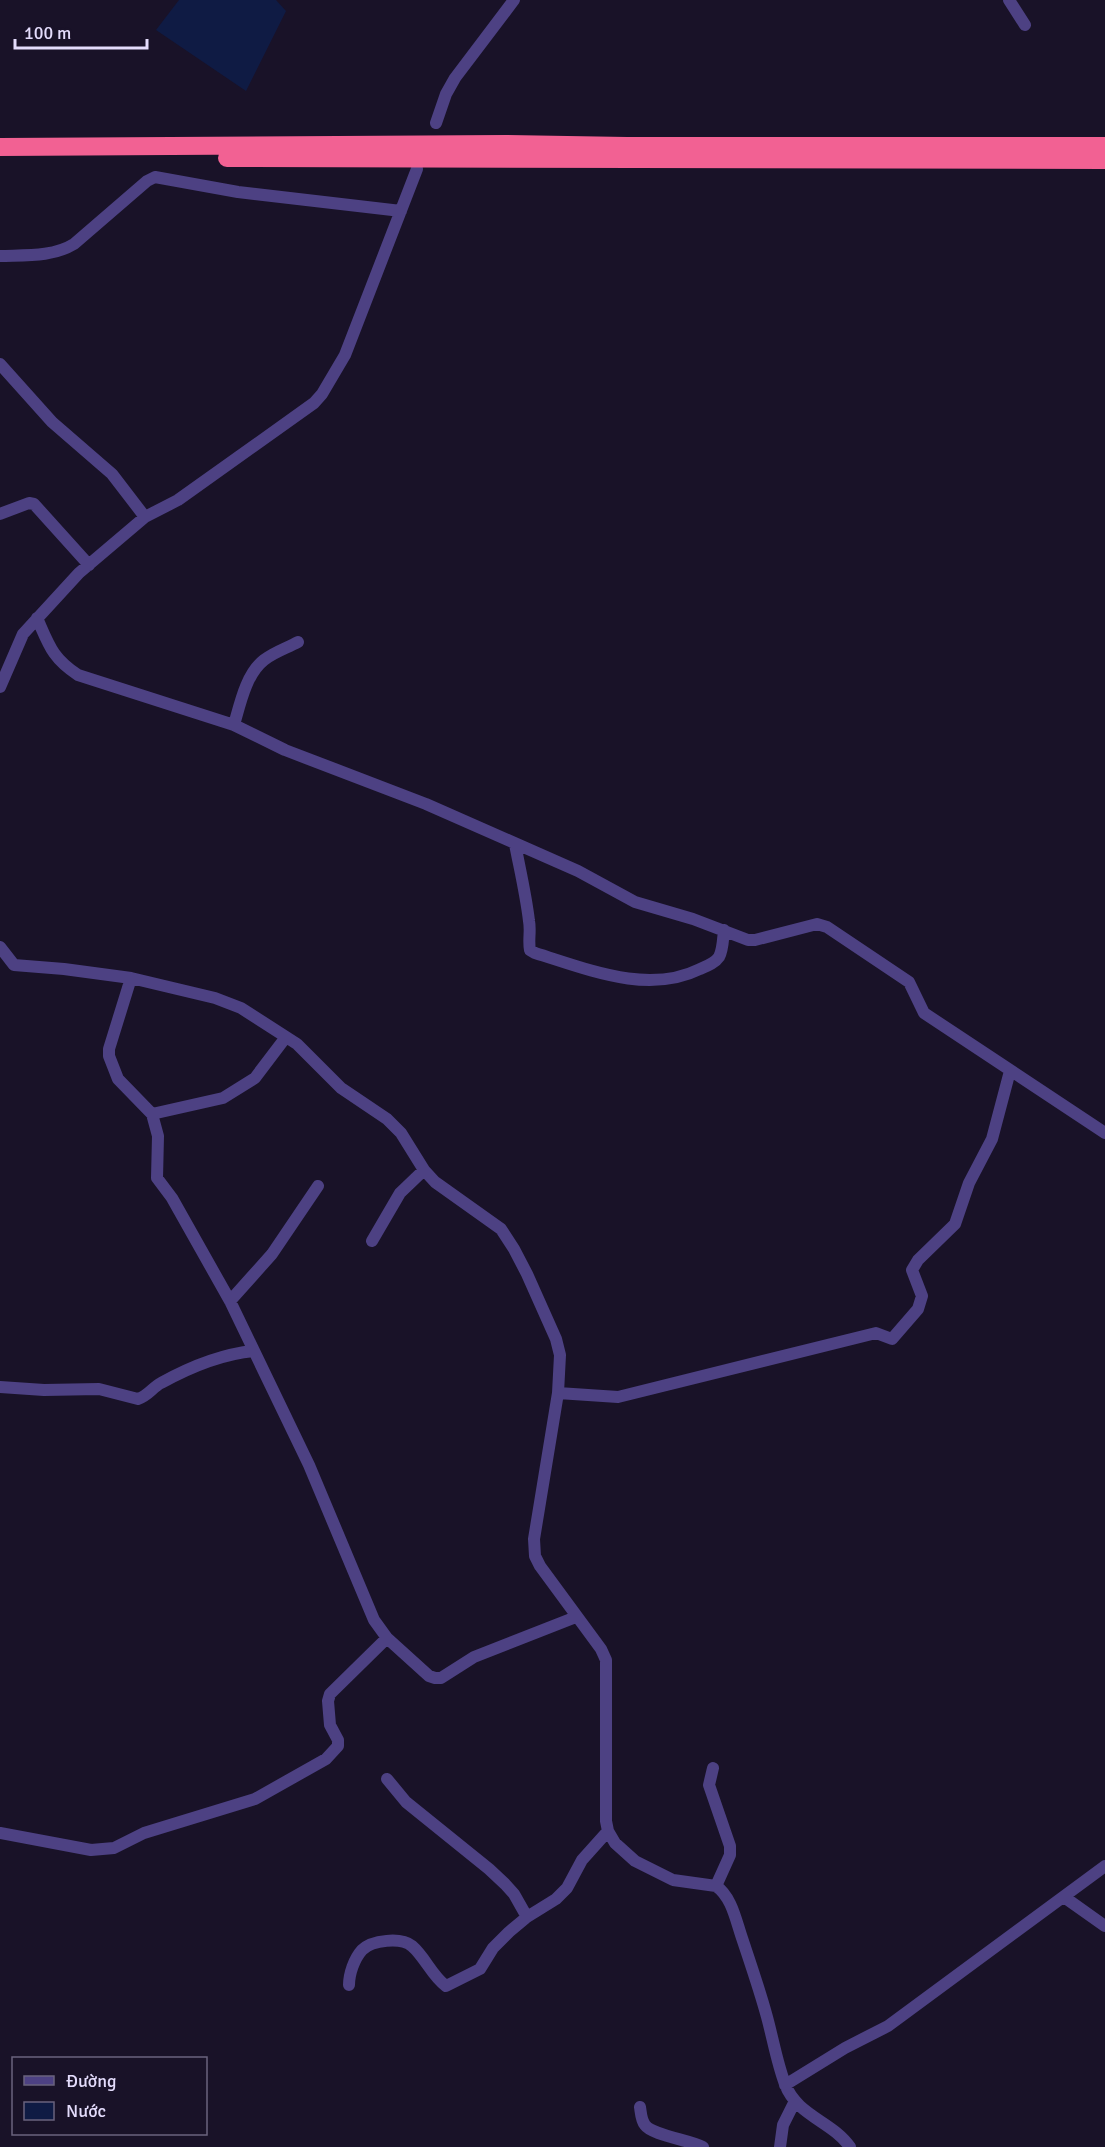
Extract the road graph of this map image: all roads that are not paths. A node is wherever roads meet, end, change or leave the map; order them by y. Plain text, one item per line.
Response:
1 (514, 0) edge
2 (1009, 0) edge
3 (1025, 25) dead end
4 (436, 123) dead end
5 (1105, 146) edge
6 (0, 147) edge
7 (0, 158) edge
8 (1105, 160) edge
9 (417, 169) dead end
10 (400, 211) junction
11 (0, 256) edge
12 (0, 364) edge
13 (0, 514) edge
14 (146, 516) junction
15 (89, 565) junction
16 (37, 618) junction
17 (298, 642) dead end
18 (0, 687) edge
19 (234, 724) junction
20 (515, 844) junction
21 (724, 930) junction
22 (0, 947) edge
23 (131, 978) junction
24 (286, 1037) junction
25 (1010, 1071) junction
26 (152, 1114) junction
27 (1105, 1133) edge
28 (424, 1170) junction
29 (318, 1186) dead end
30 (372, 1241) dead end
31 (230, 1301) junction
32 (254, 1351) junction
33 (0, 1387) edge
34 (558, 1393) junction
35 (576, 1617) junction
36 (387, 1638) junction
37 (713, 1768) dead end
38 (387, 1779) dead end
39 (608, 1831) junction
40 (0, 1833) edge
41 (1105, 1866) edge
42 (716, 1886) junction
43 (1064, 1897) junction
44 (527, 1917) junction
45 (1105, 1926) edge
46 (349, 1985) dead end
47 (786, 2085) junction
48 (795, 2101) junction
49 (640, 2107) dead end
50 (703, 2147) edge
51 (780, 2147) edge
52 (850, 2147) edge

1 - 4 street
2 - 3 street
5 - 6 highway
7 - 8 highway
9 - 10 street
10 - 11 street
10 - 14 street
12 - 14 street
13 - 15 street
14 - 15 street
15 - 16 street
16 - 18 street
16 - 19 street
17 - 19 street
19 - 20 street
20 - 21 street
20 - 21 street
21 - 25 street
22 - 23 street
23 - 24 street
23 - 26 street
24 - 26 street
24 - 28 street
25 - 27 street
25 - 34 street
26 - 31 street
28 - 30 street
28 - 34 street
29 - 31 street
31 - 32 street
32 - 33 street
32 - 36 street
34 - 35 street
35 - 36 street
35 - 39 street
36 - 40 street
37 - 42 street
38 - 44 street
39 - 42 street
39 - 44 street
41 - 43 street
42 - 47 street
43 - 45 street
43 - 47 street
44 - 46 street
47 - 48 street
48 - 51 street
48 - 52 street
49 - 50 street

